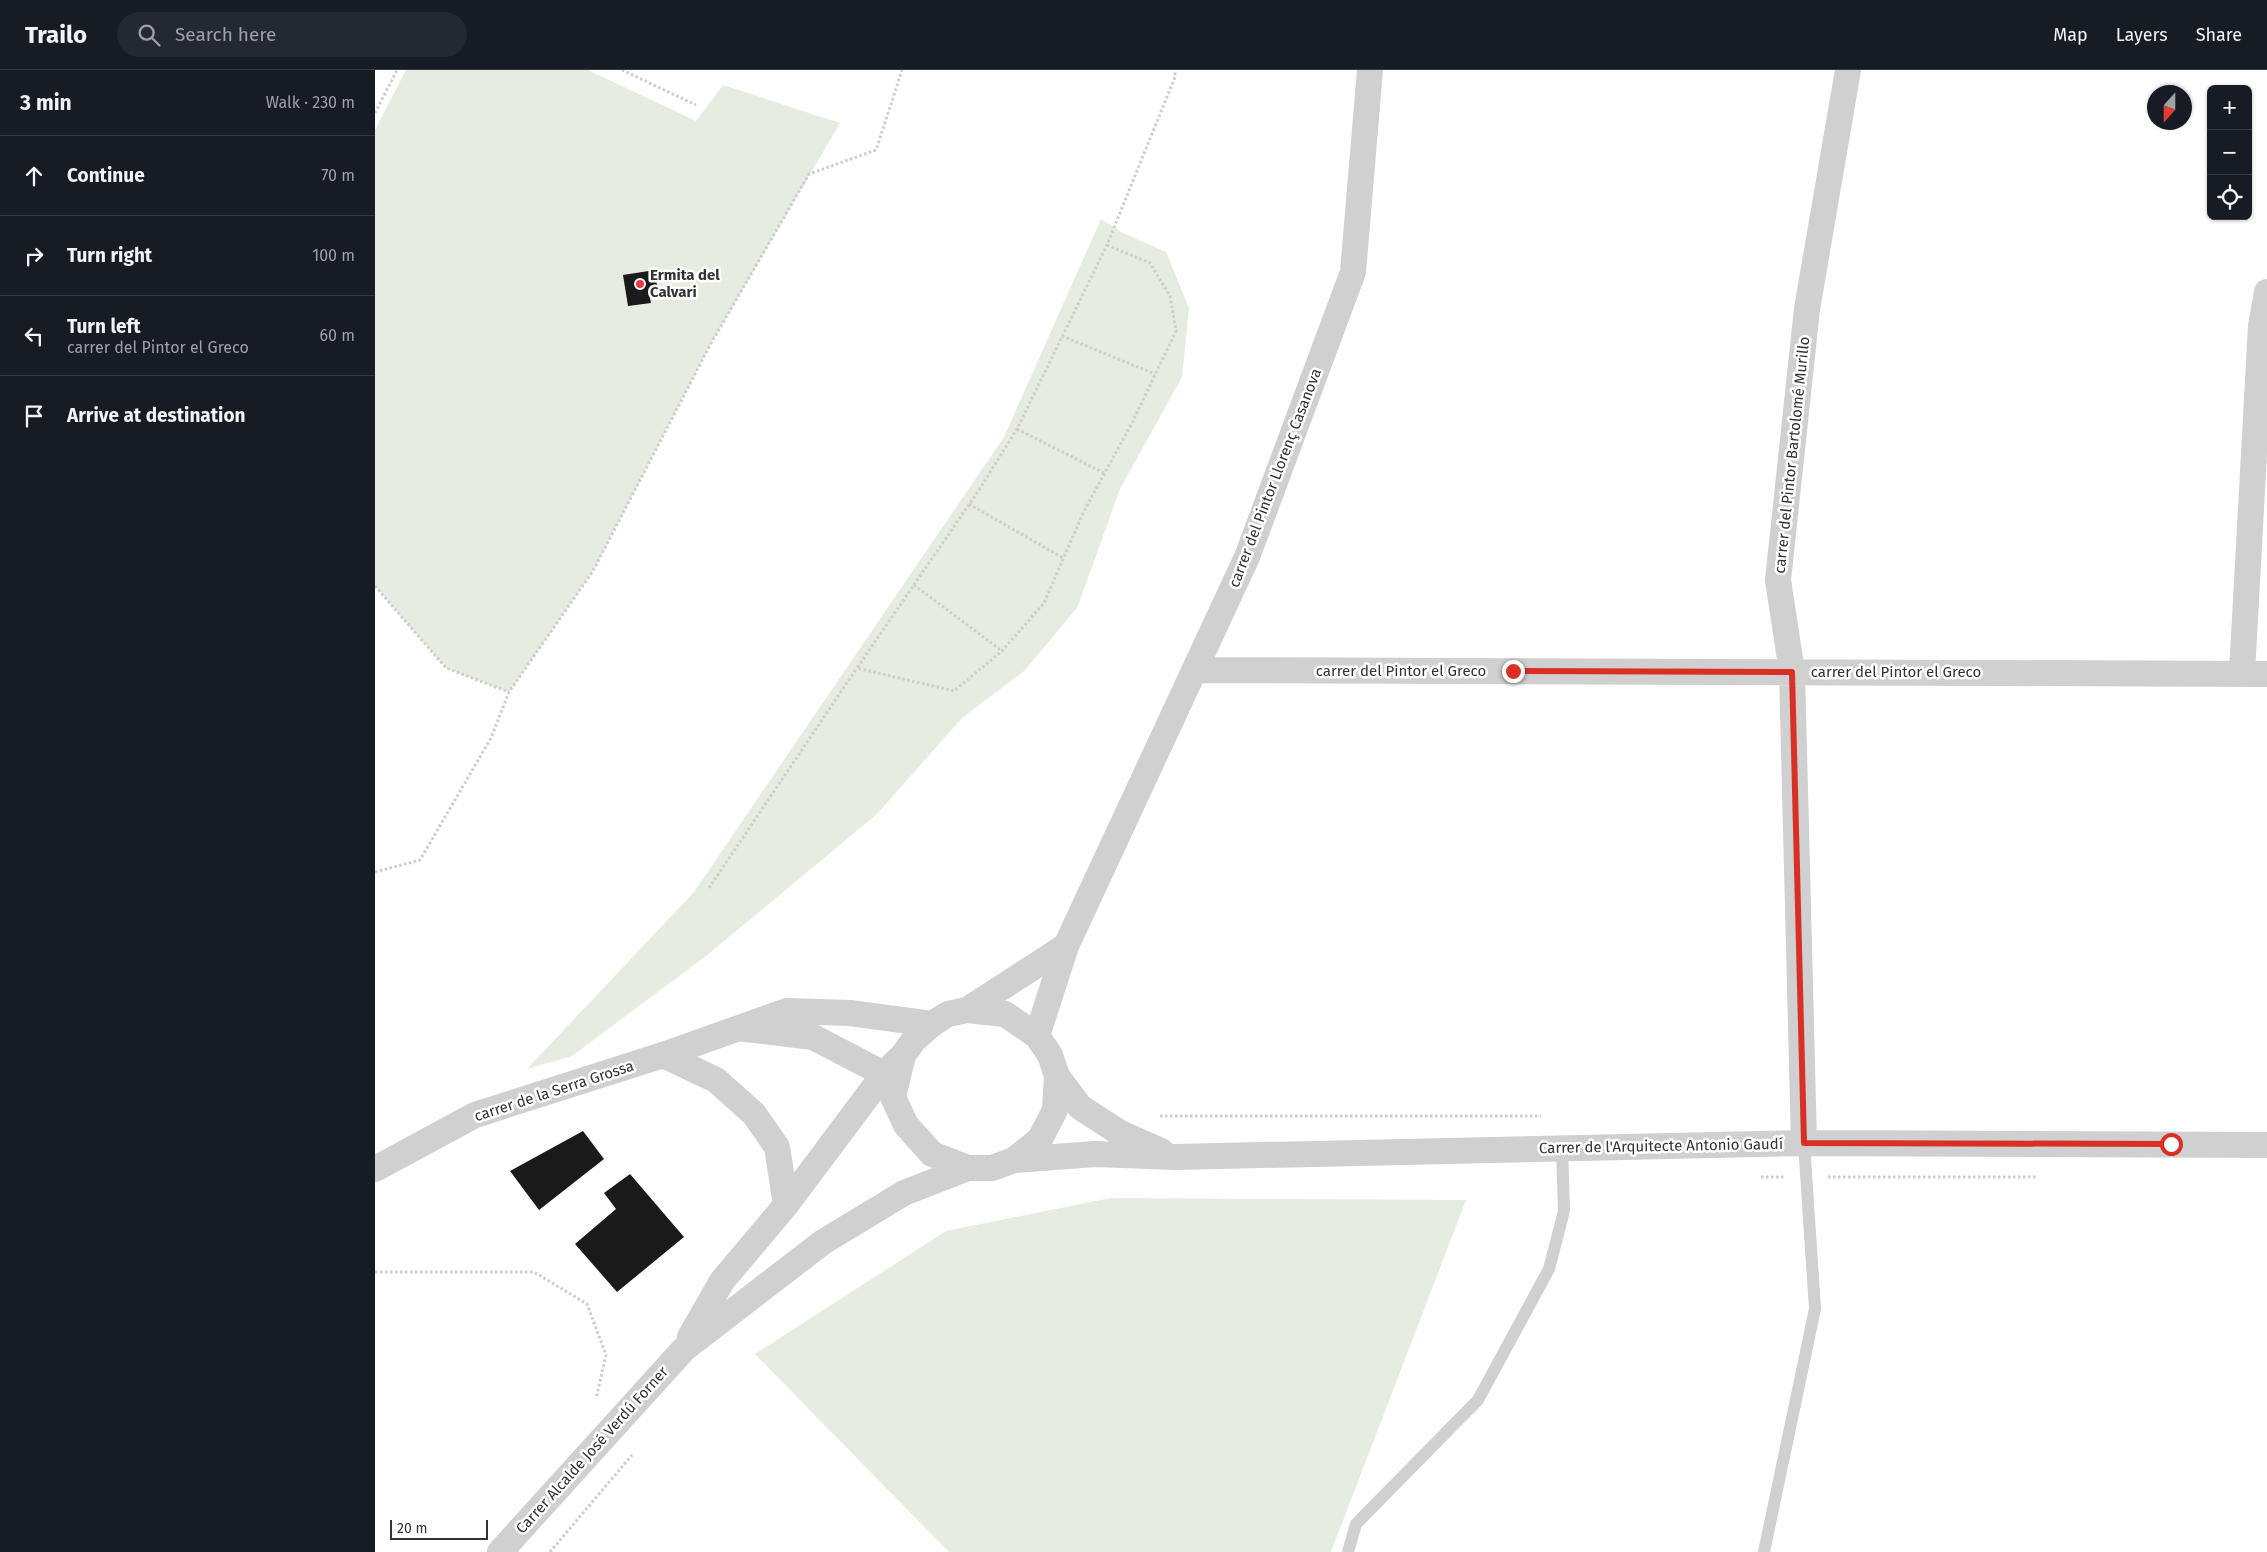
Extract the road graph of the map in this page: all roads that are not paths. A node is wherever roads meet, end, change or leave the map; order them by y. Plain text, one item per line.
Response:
1 (1370, 70) edge
2 (1848, 70) edge
3 (2267, 292) edge
4 (1195, 670) junction
5 (1792, 672) junction
6 (2255, 674) edge
7 (1066, 946) junction
8 (967, 1010) junction
9 (931, 1024) junction
10 (739, 1028) junction
11 (1037, 1036) junction
12 (663, 1055) junction
13 (1057, 1076) junction
14 (888, 1086) junction
15 (1804, 1143) junction
16 (2267, 1145) edge
17 (1562, 1148) junction
18 (1176, 1157) junction
19 (1014, 1160) junction
20 (968, 1168) junction
21 (375, 1169) edge
22 (786, 1205) junction
23 (684, 1349) junction
24 (501, 1552) edge
25 (1348, 1552) edge
26 (1764, 1552) edge

1 - 4 street, carrer del Pintor Llorenç Casanova
2 - 5 street, carrer del Pintor Bartolomé Murillo
3 - 6 street
4 - 5 street, carrer del Pintor el Greco
4 - 7 street, carrer del Pintor Llorenç Casanova
5 - 6 street, carrer del Pintor el Greco
5 - 15 street, carrer del Pintor Bartolomé Murillo
7 - 8 street
7 - 11 street, carrer del Pintor Llorenç Casanova
8 - 9 street
8 - 11 street
9 - 10 street, carrer de la Serra Grossa
9 - 14 street
10 - 12 street, carrer de la Serra Grossa
10 - 14 street, carrer de la Serra Grossa
11 - 13 street
12 - 21 street, carrer de la Serra Grossa
12 - 22 street
13 - 18 street, Carrer de l'Arquitecte Antonio Gaudí
13 - 19 street
14 - 20 street
14 - 22 street
15 - 16 street, Carrer de l'Arquitecte Antonio Gaudí
15 - 17 street, Carrer de l'Arquitecte Antonio Gaudí
15 - 26 lane
17 - 18 street, Carrer de l'Arquitecte Antonio Gaudí
17 - 25 lane
18 - 19 street, Carrer de l'Arquitecte Antonio Gaudí
19 - 20 street
20 - 23 street
22 - 23 street
23 - 24 street, Carrer Alcalde José Verdú Forner

